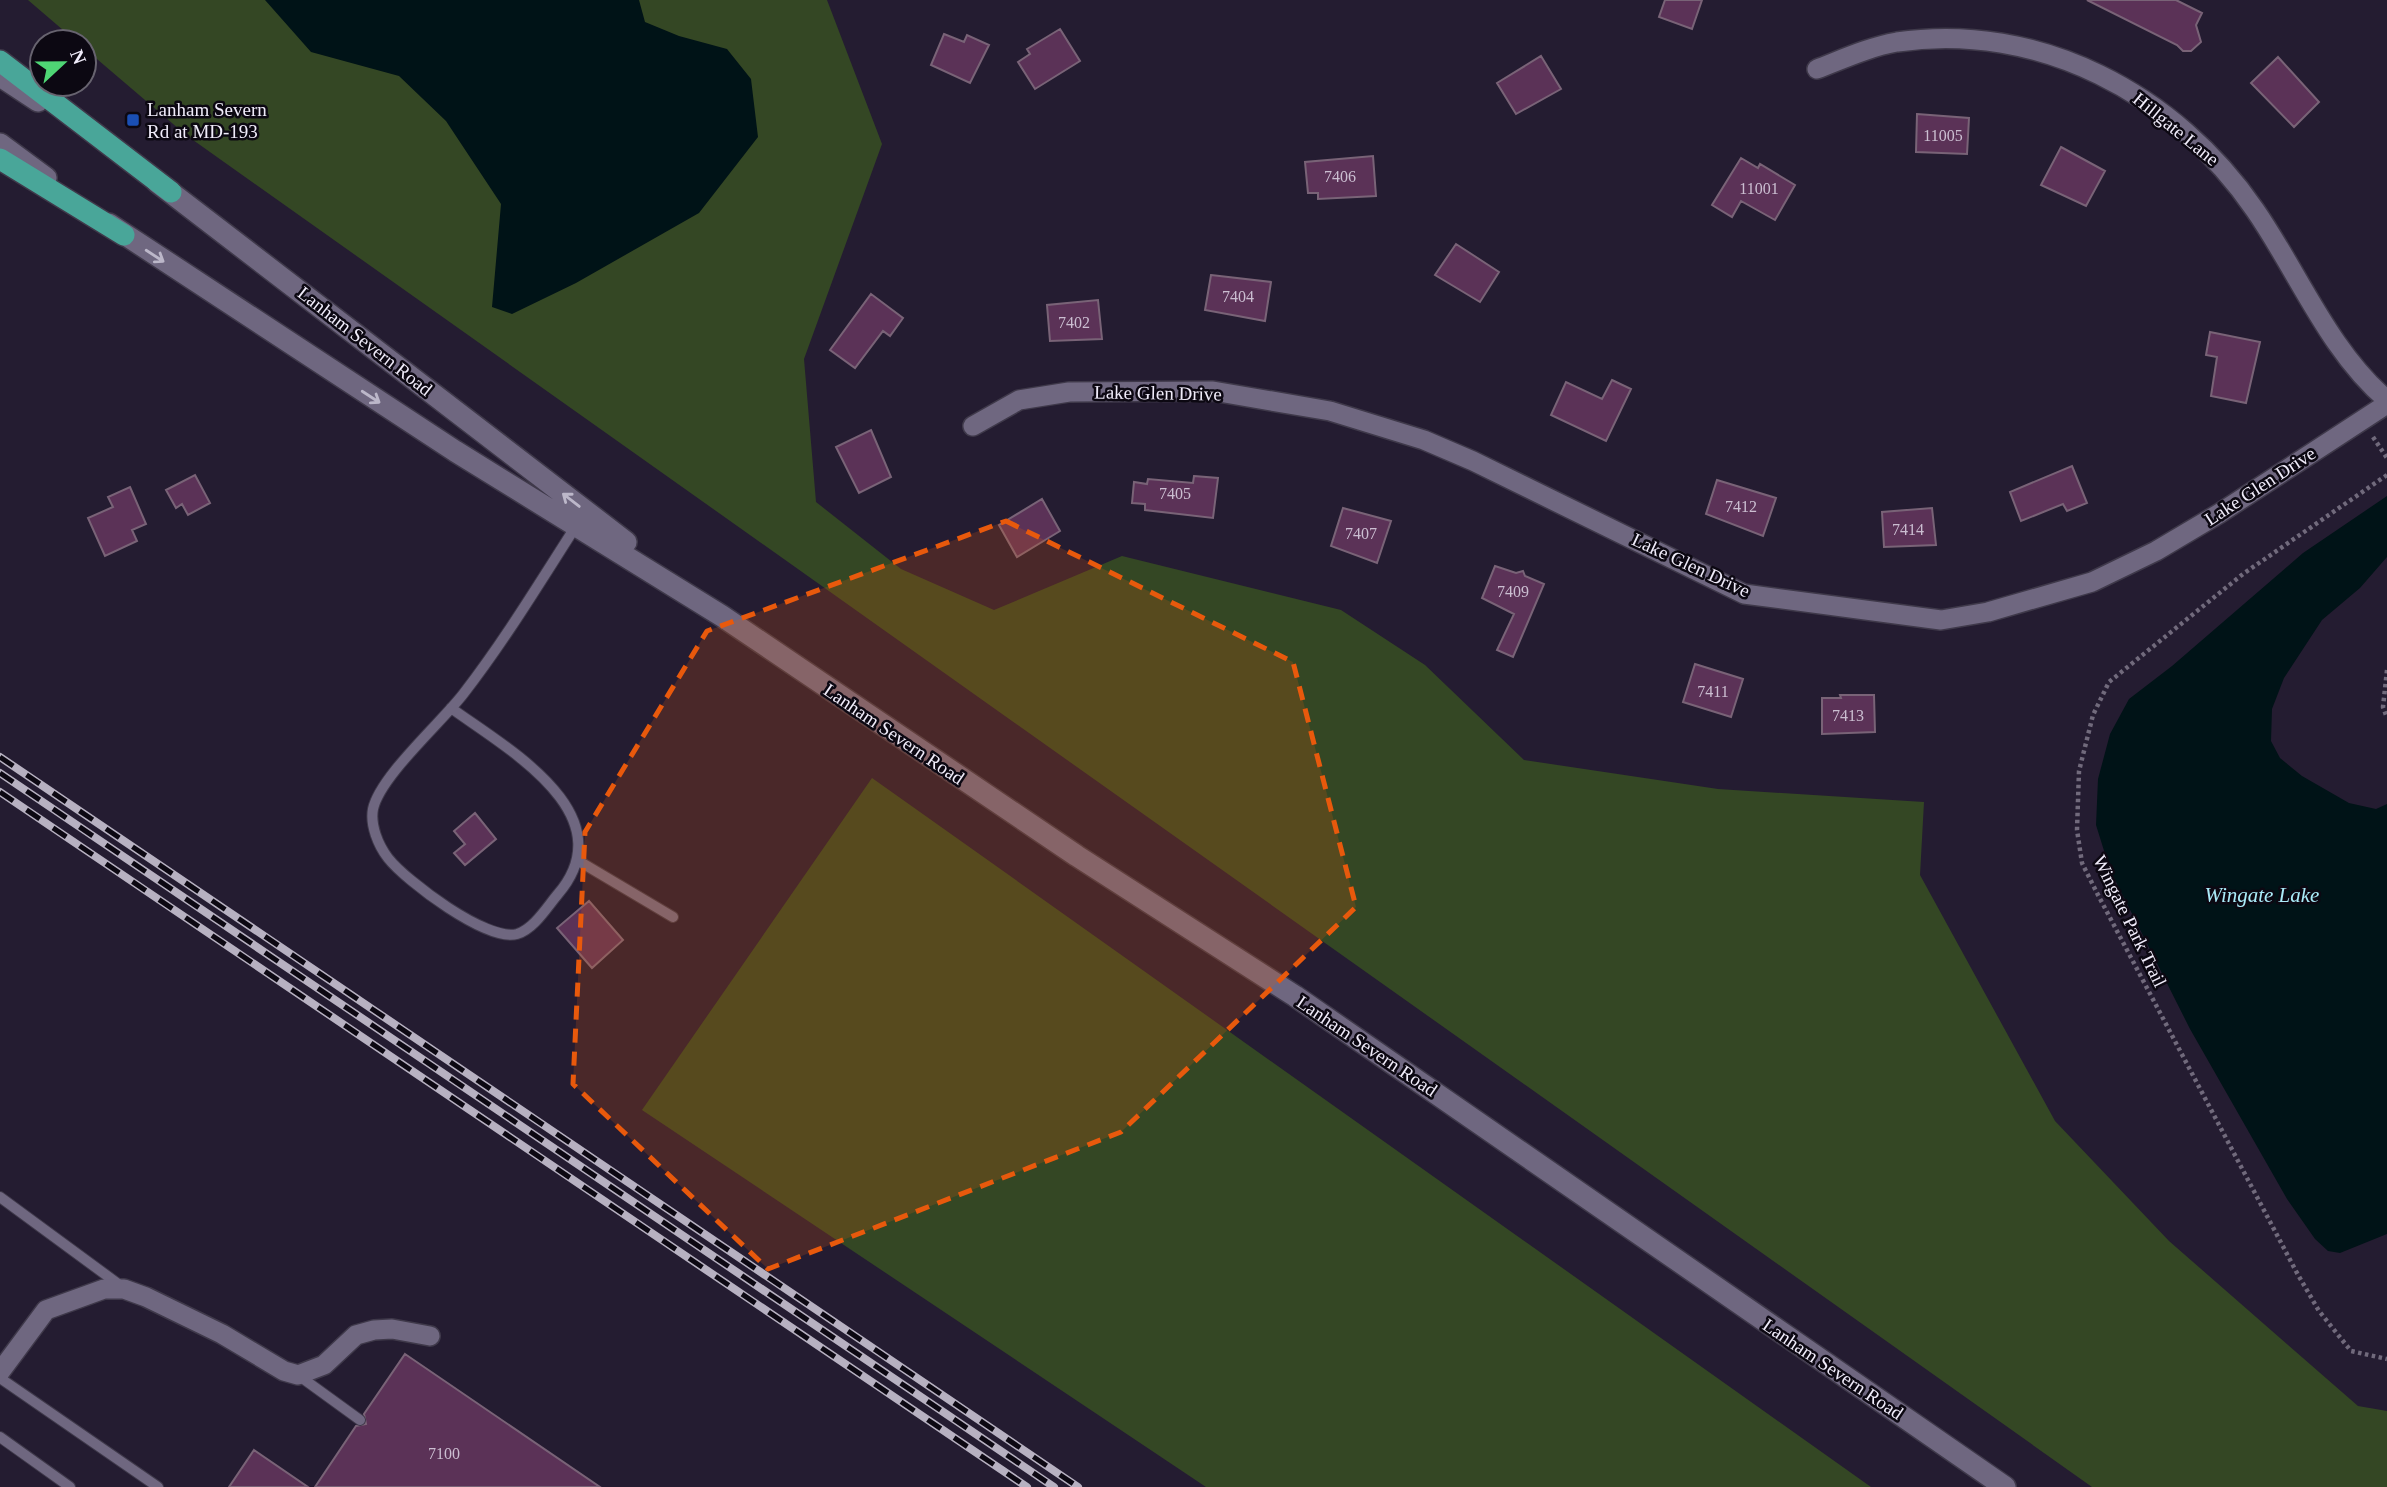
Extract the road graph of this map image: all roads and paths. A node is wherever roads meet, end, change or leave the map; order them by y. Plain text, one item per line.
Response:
1 (0, 61) edge
2 (1817, 69) dead end
3 (0, 76) edge
4 (0, 145) edge
5 (0, 159) edge
6 (171, 192) junction
7 (124, 235) junction
8 (2387, 402) edge
9 (973, 426) dead end
10 (2373, 437) dead end
11 (2387, 458) edge
12 (2387, 475) edge
13 (577, 526) junction
14 (722, 616) junction
15 (2387, 670) edge
16 (451, 708) junction
17 (2387, 718) edge
18 (577, 860) junction
19 (673, 917) dead end
20 (0, 1197) edge
21 (124, 1289) junction
22 (430, 1336) dead end
23 (2387, 1359) edge
24 (0, 1372) edge
25 (298, 1374) junction
26 (0, 1378) edge
27 (360, 1420) dead end
28 (0, 1437) edge
29 (70, 1487) edge
30 (158, 1487) edge
31 (2005, 1487) edge

1 - 6 main road
2 - 8 street, Hillgate Lane
3 - 6 main road, Lanham Severn Road
4 - 7 main road, Lanham Severn Road
5 - 7 main road
14 -> 6 main road, Lanham Severn Road
7 -> 13 main road, Lanham Severn Road
8 - 9 street, Lake Glen Drive
10 - 11 path
12 - 23 path, Wingate Park Trail
13 - 14 main road, Lanham Severn Road
13 - 16 lane
14 - 31 main road, Lanham Severn Road
15 - 17 path
16 - 18 lane
16 - 18 lane
18 - 19 lane
20 - 21 lane
21 - 24 street
21 - 25 street
22 - 25 street
25 - 27 lane
26 - 30 lane
28 - 29 lane

